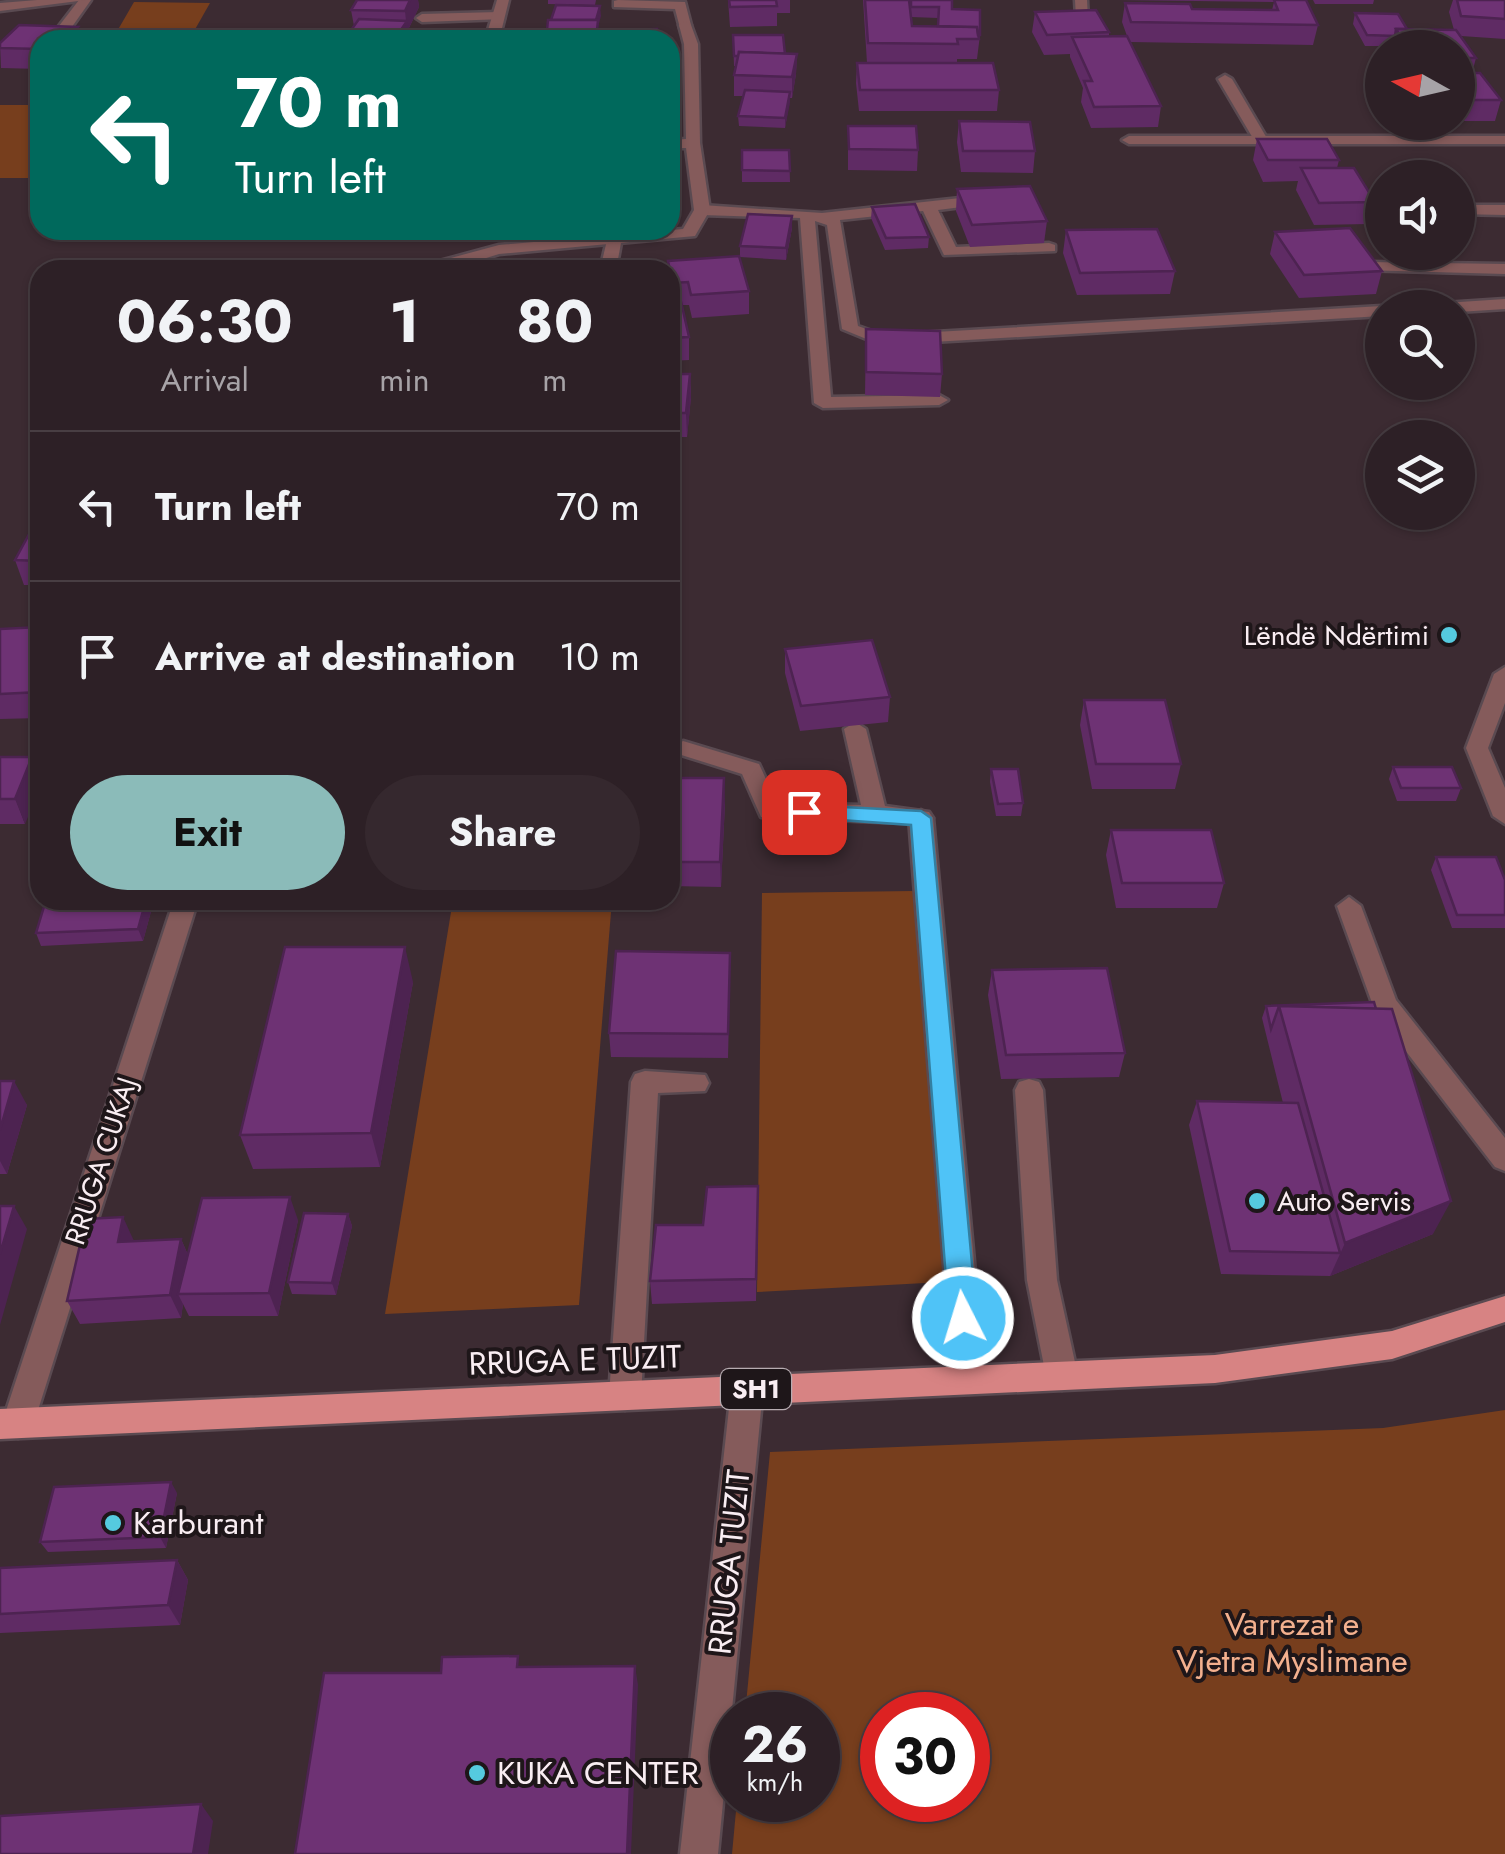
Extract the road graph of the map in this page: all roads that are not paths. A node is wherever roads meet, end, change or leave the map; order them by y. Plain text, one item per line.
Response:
1 (48, 0) edge
2 (82, 0) edge
3 (503, 0) edge
4 (1081, 0) edge
5 (618, 4) dead end
6 (0, 8) edge
7 (499, 16) junction
8 (422, 18) dead end
9 (1063, 28) edge
10 (62, 30) edge
11 (495, 30) edge
12 (1225, 79) dead end
13 (1129, 140) dead end
14 (1261, 140) junction
15 (1505, 140) edge
16 (693, 143) junction
17 (680, 144) edge
18 (992, 199) edge
19 (929, 207) junction
20 (702, 210) junction
21 (1475, 210) edge
22 (1505, 210) edge
23 (823, 218) junction
24 (680, 233) edge
25 (633, 240) edge
26 (612, 243) junction
27 (1049, 248) edge
28 (453, 260) edge
29 (612, 260) edge
30 (1475, 269) edge
31 (1505, 269) edge
32 (1505, 304) edge
33 (1475, 306) edge
34 (1365, 312) edge
35 (940, 400) edge
36 (1505, 674) edge
37 (855, 728) edge
38 (683, 748) dead end
39 (875, 814) junction
40 (1505, 816) edge
41 (1348, 906) dead end
42 (183, 910) edge
43 (695, 1083) dead end
44 (1029, 1090) dead end
45 (1505, 1159) edge
46 (1505, 1308) edge
47 (1062, 1376) junction
48 (969, 1380) junction
49 (748, 1390) junction
50 (624, 1396) junction
51 (9, 1423) edge
52 (699, 1854) edge

1 - 2 street
1 - 6 street
2 - 10 street
3 - 7 street
4 - 9 street
5 - 16 street
7 - 8 street
7 - 11 street
12 - 14 street
13 - 14 street
14 - 15 street
16 - 17 street
16 - 20 street
18 - 19 street
19 - 23 street
19 - 27 street
20 - 23 street
20 - 24 street
21 - 22 street
23 - 34 street
23 - 35 street
25 - 26 street
26 - 28 street
26 - 29 street
30 - 31 street
32 - 33 street
36 - 40 street
37 - 39 street
38 - 39 street
39 - 48 street
41 - 45 street
42 - 51 street, RRUGA CUKAJ
43 - 50 street
44 - 47 street
46 - 47 main road, RRUGA E TUZIT / SH1
47 - 48 main road, RRUGA E TUZIT / SH1
48 - 49 main road, RRUGA E TUZIT / SH1
49 - 50 main road, RRUGA E TUZIT / SH1
49 - 52 street, RRUGA TUZIT
50 - 51 main road, RRUGA E TUZIT / SH1

